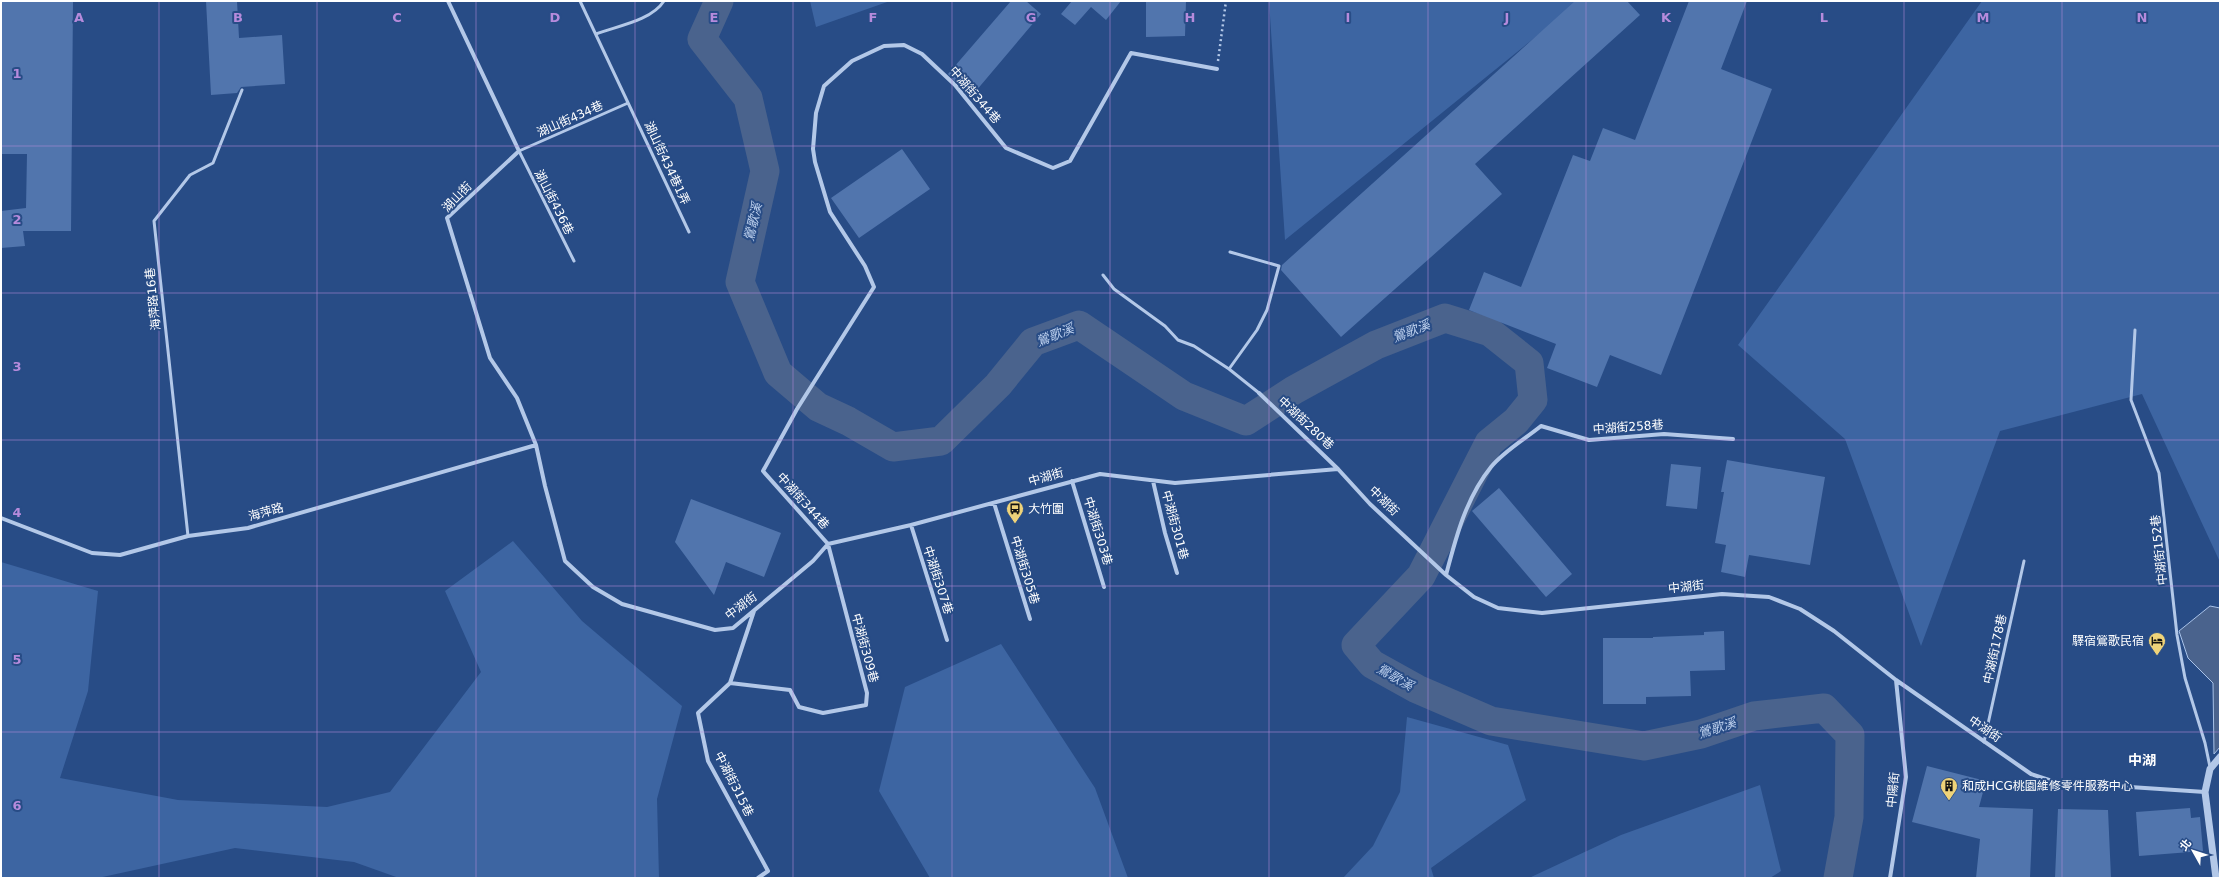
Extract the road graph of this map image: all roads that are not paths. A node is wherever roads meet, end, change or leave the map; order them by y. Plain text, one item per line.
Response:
1 (448, 1) edge
2 (580, 1) edge
3 (664, 1) edge
4 (596, 34) junction
5 (1217, 69) road end
6 (242, 90) dead end
7 (628, 103) junction
8 (519, 151) junction
9 (689, 232) dead end
10 (1230, 252) dead end
11 (574, 261) dead end
12 (1103, 275) dead end
13 (2135, 330) dead end
14 (1229, 369) junction
15 (1259, 393) joint
16 (1733, 439) dead end
17 (536, 445) junction
18 (1338, 469) junction
19 (1072, 481) junction
20 (1153, 481) junction
21 (994, 503) junction
22 (1, 518) edge
23 (911, 526) junction
24 (188, 536) junction
25 (828, 544) junction
26 (2024, 561) dead end
27 (1177, 573) dead end
28 (1446, 575) junction
29 (1104, 587) dead end
30 (755, 610) junction
31 (1030, 619) dead end
32 (947, 640) dead end
33 (1896, 680) junction
34 (730, 683) junction
35 (1984, 742) junction
36 (2220, 757) edge
37 (2210, 769) junction
38 (2205, 792) junction
39 (758, 878) edge
40 (1890, 878) edge
41 (2216, 878) edge

1 - 8 street
2 - 4 lane, 湖山街434巷1弄
3 - 4 lane
4 - 7 lane, 湖山街434巷1弄
5 - 25 street, 中湖街344巷
6 - 24 lane, 海萍路16巷
7 - 8 lane, 湖山街434巷
7 - 9 lane, 湖山街434巷1弄
8 - 11 lane, 湖山街436巷
8 - 17 street, 湖山街
10 - 14 lane
12 - 14 lane
13 - 37 lane, 中湖街152巷
14 - 15 lane
15 - 18 street, 中湖街280巷
16 - 28 street, 中湖街258巷
17 - 24 street, 海萍路
17 - 30 street, 中湖街
18 - 20 street, 中湖街
18 - 28 street, 中湖街
19 - 20 street, 中湖街
19 - 21 street, 中湖街
19 - 29 street, 中湖街303巷
20 - 27 street, 中湖街301巷
21 - 23 street, 中湖街
21 - 31 street, 中湖街305巷
22 - 24 street, 海萍路
23 - 25 street, 中湖街
23 - 32 street, 中湖街307巷
25 - 30 street, 中湖街
25 - 34 street, 中湖街309巷
26 - 35 lane, 中湖街178巷
28 - 33 street, 中湖街
30 - 34 street, 中湖街315巷
33 - 35 street, 中湖街
33 - 40 street, 中陽街
34 - 39 street, 中湖街315巷
35 - 38 street, 中湖街
36 - 37 street
37 - 38 street
38 - 41 street

